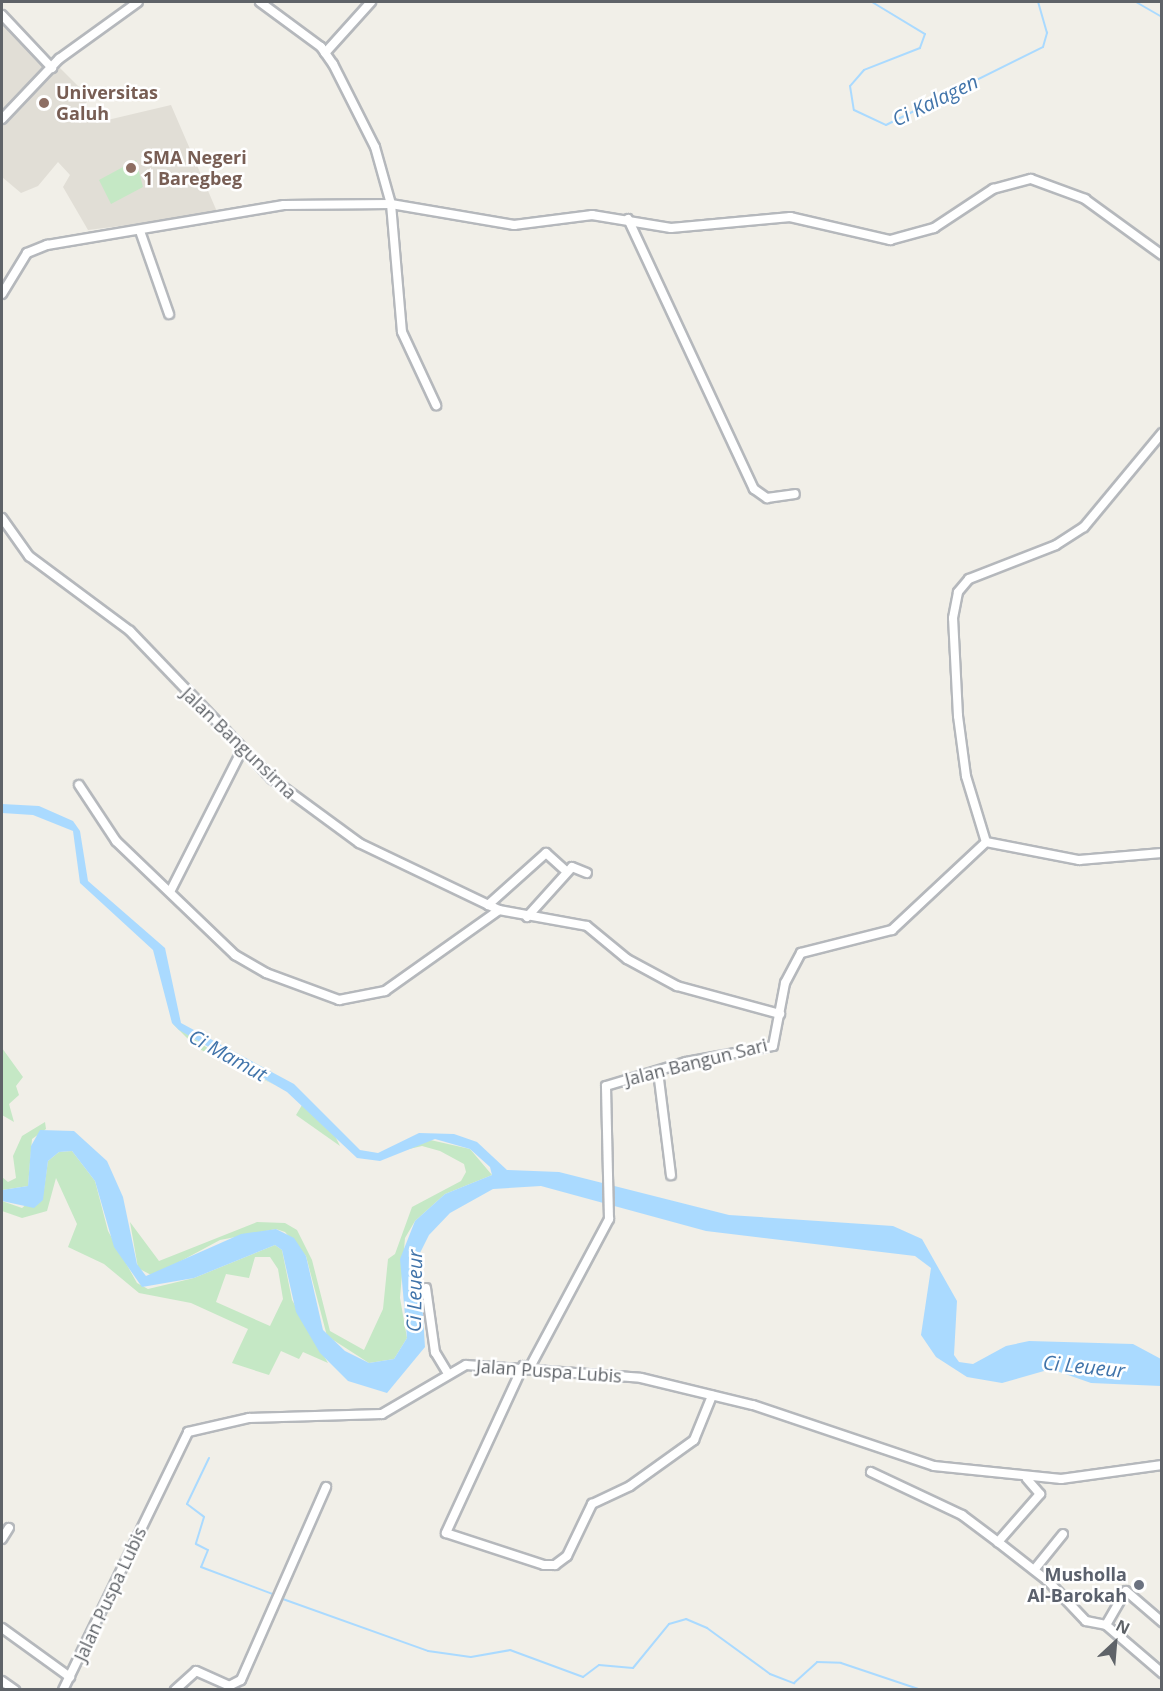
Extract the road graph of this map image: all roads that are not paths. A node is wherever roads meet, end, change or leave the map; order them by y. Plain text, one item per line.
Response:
1 (138, 2) edge
2 (371, 2) edge
3 (264, 3) edge
4 (2, 15) edge
5 (325, 53) junction
6 (52, 68) junction
7 (2, 119) edge
8 (391, 204) junction
9 (628, 219) junction
10 (140, 231) junction
11 (1161, 255) edge
12 (2, 294) edge
13 (169, 314) dead end
14 (436, 405) dead end
15 (1161, 433) edge
16 (795, 494) dead end
17 (2, 518) edge
18 (242, 750) junction
19 (79, 785) dead end
20 (987, 842) junction
21 (1161, 853) edge
22 (567, 872) junction
23 (587, 873) dead end
24 (171, 890) junction
25 (488, 905) junction
26 (499, 910) junction
27 (527, 917) junction
28 (780, 1014) junction
29 (658, 1071) junction
30 (671, 1175) dead end
31 (426, 1288) dead end
32 (527, 1366) junction
33 (448, 1374) junction
34 (712, 1396) junction
35 (1161, 1465) edge
36 (871, 1472) dead end
37 (1027, 1479) junction
38 (326, 1487) dead end
39 (9, 1528) dead end
40 (1064, 1534) dead end
41 (2, 1539) edge
42 (998, 1542) junction
43 (1034, 1570) junction
44 (1161, 1622) edge
45 (1106, 1625) junction
46 (2, 1628) edge
47 (1161, 1673) edge
48 (70, 1677) junction
49 (2, 1681) edge
50 (15, 1689) edge
51 (64, 1689) edge
52 (175, 1689) edge

1 - 6 street
2 - 5 street
3 - 5 street
4 - 6 street
5 - 8 street
6 - 7 street
8 - 9 street
8 - 10 street
8 - 14 street
9 - 11 street
9 - 16 street
10 - 12 street
10 - 13 street
15 - 20 street
17 - 18 street, Jalan Bangunsirna
18 - 24 street
18 - 25 street, Jalan Bangunsirna
19 - 24 street
20 - 21 street
20 - 28 street, Jalan Bangun Sari
22 - 23 street
22 - 25 street
22 - 27 street
24 - 26 street
25 - 26 street, Jalan Bangunsirna
26 - 27 street, Jalan Bangunsirna
27 - 28 street, Jalan Bangunsirna
28 - 29 street, Jalan Bangun Sari
29 - 30 street
29 - 32 street, Jalan Bangun Sari
31 - 33 street
32 - 33 street, Jalan Puspa Lubis
32 - 34 street, Jalan Puspa Lubis
32 - 34 street
33 - 48 street, Jalan Puspa Lubis
34 - 37 street, Jalan Puspa Lubis
35 - 37 street, Jalan Puspa Lubis
36 - 42 street
37 - 42 street
38 - 52 street
39 - 41 street
40 - 43 street
42 - 43 street
43 - 45 street
44 - 45 street
45 - 47 street
46 - 48 street
48 - 51 street, Jalan Puspa Lubis
49 - 50 street

